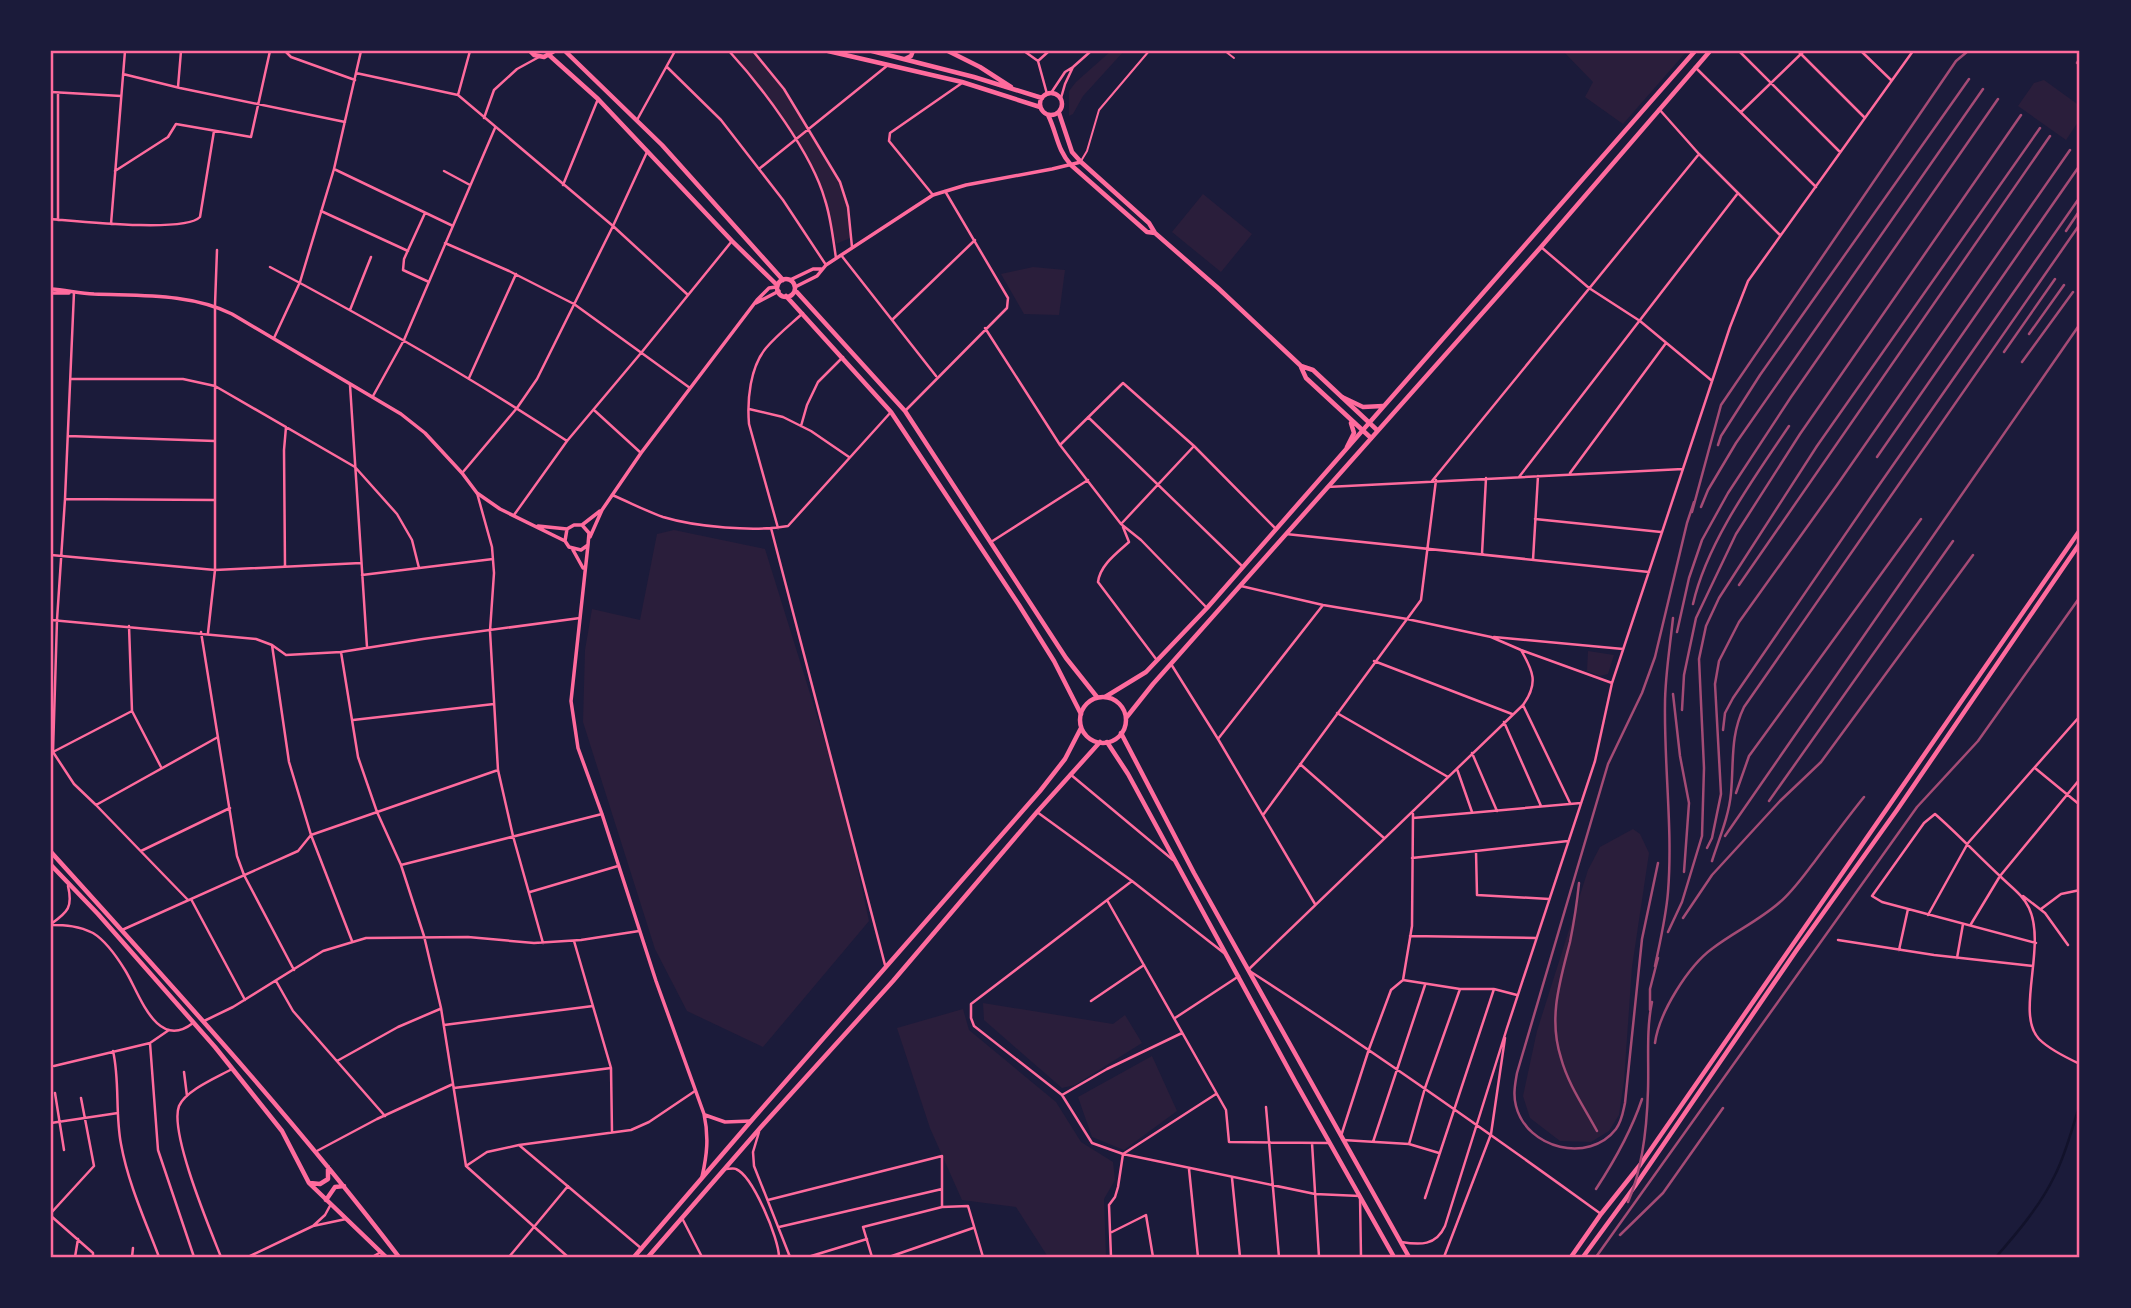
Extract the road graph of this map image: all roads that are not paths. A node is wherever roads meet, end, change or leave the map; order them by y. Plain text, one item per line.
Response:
1 (125, 51) edge
2 (181, 51) edge
3 (270, 51) edge
4 (285, 51) edge
5 (361, 51) edge
6 (470, 51) edge
7 (530, 51) edge
8 (554, 51) edge
9 (565, 51) edge
10 (675, 51) edge
11 (729, 51) edge
12 (753, 51) edge
13 (828, 51) edge
14 (872, 51) edge
15 (913, 51) edge
16 (948, 51) edge
17 (1024, 51) edge
18 (1049, 51) edge
19 (1091, 51) edge
20 (1149, 51) edge
21 (1225, 51) edge
22 (1695, 51) edge
23 (1710, 51) edge
24 (1739, 51) edge
25 (1861, 51) edge
26 (1913, 51) edge
27 (1801, 52) edge
28 (549, 55) junction
29 (539, 57) junction
30 (1234, 58) dead end
31 (905, 59) junction
32 (1038, 61) junction
33 (888, 65) junction
34 (667, 67) junction
35 (1073, 67) junction
36 (1695, 67) junction
37 (356, 73) junction
38 (123, 74) junction
39 (355, 80) junction
40 (1892, 80) junction
41 (962, 82) junction
42 (1770, 83) junction
43 (178, 87) junction
44 (1015, 90) junction
45 (51, 92) edge
46 (58, 93) junction
47 (458, 95) junction
48 (1047, 95) junction
49 (121, 96) junction
50 (1061, 98) junction
51 (598, 99) junction
52 (259, 104) junction
53 (1040, 107) junction
54 (1659, 109) junction
55 (1741, 112) junction
56 (1059, 113) junction
57 (1048, 115) junction
58 (484, 118) junction
59 (1865, 118) junction
60 (637, 120) junction
61 (346, 122) junction
62 (495, 128) junction
63 (810, 129) junction
64 (214, 131) junction
65 (796, 141) junction
66 (647, 152) junction
67 (1840, 152) junction
68 (1699, 154) junction
69 (1081, 162) junction
70 (1071, 165) junction
71 (334, 169) junction
72 (759, 169) junction
73 (115, 171) junction
74 (444, 171) dead end
75 (470, 185) junction
76 (563, 185) junction
77 (1816, 187) junction
78 (945, 191) junction
79 (1738, 193) junction
80 (933, 195) junction
81 (321, 211) junction
82 (425, 213) junction
83 (51, 219) edge
84 (58, 219) junction
85 (111, 224) junction
86 (453, 226) junction
87 (613, 226) junction
88 (1155, 233) junction
89 (1781, 235) junction
90 (975, 240) junction
91 (732, 241) junction
92 (445, 243) junction
93 (1541, 247) junction
94 (853, 248) junction
95 (217, 250) dead end
96 (408, 251) junction
97 (841, 255) junction
98 (371, 257) dead end
99 (836, 258) junction
100 (826, 265) junction
101 (271, 267) dead end
102 (821, 269) junction
103 (516, 274) junction
104 (783, 280) junction
105 (790, 280) junction
106 (300, 282) junction
107 (429, 282) junction
108 (777, 288) junction
109 (795, 288) junction
110 (1589, 288) junction
111 (51, 291) edge
112 (74, 292) junction
113 (688, 295) junction
114 (786, 296) junction
115 (574, 304) junction
116 (215, 305) junction
117 (350, 310) junction
118 (803, 313) junction
119 (892, 320) junction
120 (1640, 321) junction
121 (985, 328) junction
122 (274, 338) junction
123 (404, 340) junction
124 (1666, 344) junction
125 (642, 353) junction
126 (843, 357) junction
127 (1301, 366) junction
128 (469, 378) junction
129 (937, 378) junction
130 (71, 379) junction
131 (1712, 381) junction
132 (350, 383) junction
133 (215, 386) junction
134 (690, 388) junction
135 (373, 396) junction
136 (1342, 397) junction
137 (1384, 405) junction
138 (517, 408) junction
139 (748, 409) junction
140 (593, 410) junction
141 (905, 411) junction
142 (891, 412) junction
143 (1344, 414) junction
144 (1088, 417) junction
145 (1369, 423) junction
146 (801, 426) junction
147 (286, 427) junction
148 (1362, 430) junction
149 (1377, 430) junction
150 (68, 436) junction
151 (1371, 438) junction
152 (215, 441) junction
153 (567, 441) junction
154 (1060, 445) junction
155 (1194, 446) junction
156 (1346, 449) junction
157 (641, 453) junction
158 (849, 457) junction
159 (355, 467) junction
160 (1683, 469) junction
161 (462, 473) junction
162 (1569, 474) junction
163 (1538, 476) junction
164 (1519, 477) junction
165 (1486, 478) junction
166 (1088, 480) junction
167 (1434, 481) junction
168 (1158, 485) junction
169 (1327, 487) junction
170 (477, 493) junction
171 (612, 495) junction
172 (65, 499) junction
173 (215, 500) junction
174 (602, 510) junction
175 (514, 516) junction
176 (1535, 519) junction
177 (1121, 524) junction
178 (582, 525) junction
179 (536, 526) junction
180 (771, 528) junction
181 (778, 528) junction
182 (567, 529) junction
183 (1276, 529) junction
184 (2080, 530) edge
185 (1662, 532) junction
186 (1286, 534) junction
187 (590, 537) junction
188 (565, 541) junction
189 (990, 542) junction
190 (2080, 543) edge
191 (588, 545) junction
192 (573, 549) junction
193 (1429, 549) junction
194 (1482, 554) junction
195 (51, 555) edge
196 (61, 555) junction
197 (493, 559) junction
198 (1532, 560) junction
199 (361, 563) junction
200 (285, 566) junction
201 (1243, 567) junction
202 (419, 568) junction
203 (215, 570) junction
204 (584, 570) junction
205 (1649, 572) junction
206 (362, 575) junction
207 (1240, 586) junction
208 (1323, 605) junction
209 (1207, 608) junction
210 (580, 618) junction
211 (1408, 618) junction
212 (51, 620) edge
213 (57, 620) junction
214 (129, 626) junction
215 (490, 631) junction
216 (201, 632) junction
217 (208, 633) junction
218 (1491, 637) junction
219 (272, 645) junction
220 (367, 647) junction
221 (1623, 649) junction
222 (1521, 650) junction
223 (341, 652) junction
224 (1374, 661) junction
225 (1157, 662) junction
226 (1171, 664) junction
227 (1612, 683) junction
228 (1097, 697) junction
229 (1105, 697) junction
230 (494, 704) junction
231 (1523, 705) junction
232 (132, 711) junction
233 (1337, 713) junction
234 (1080, 714) junction
235 (1512, 714) junction
236 (2080, 716) edge
237 (1126, 718) junction
238 (353, 720) junction
239 (1504, 723) junction
240 (1081, 728) junction
241 (1121, 733) junction
242 (218, 737) junction
243 (1218, 739) junction
244 (1100, 742) junction
245 (1107, 742) junction
246 (52, 752) edge
247 (1472, 753) junction
248 (1300, 764) junction
249 (162, 767) junction
250 (2035, 768) junction
251 (1457, 769) junction
252 (498, 770) junction
253 (1070, 774) junction
254 (1448, 777) junction
255 (2080, 779) edge
256 (2066, 795) junction
257 (1581, 803) junction
258 (1570, 804) junction
259 (96, 805) junction
260 (2080, 805) edge
261 (1541, 807) junction
262 (230, 808) junction
263 (1497, 811) junction
264 (377, 812) junction
265 (1037, 812) junction
266 (1413, 813) junction
267 (1472, 813) junction
268 (602, 814) junction
269 (1263, 815) junction
270 (1413, 818) junction
271 (311, 835) junction
272 (513, 836) junction
273 (1385, 839) junction
274 (1568, 841) junction
275 (1968, 843) junction
276 (141, 851) junction
277 (1476, 851) junction
278 (51, 852) edge
279 (1412, 858) junction
280 (1175, 862) junction
281 (51, 865) edge
282 (401, 865) junction
283 (618, 866) junction
284 (244, 875) junction
285 (2000, 876) junction
286 (1132, 881) junction
287 (68, 883) junction
288 (2080, 890) edge
289 (529, 893) junction
290 (2020, 894) junction
291 (1549, 899) junction
292 (190, 900) junction
293 (1107, 900) junction
294 (1316, 906) junction
295 (1909, 909) junction
296 (2041, 909) junction
297 (1928, 915) junction
298 (51, 924) edge
299 (1963, 924) junction
300 (1970, 925) junction
301 (122, 930) junction
302 (639, 931) junction
303 (424, 936) junction
304 (1410, 936) junction
305 (1536, 938) junction
306 (1838, 940) dead end
307 (574, 941) junction
308 (352, 942) junction
309 (543, 943) junction
310 (2036, 943) junction
311 (2068, 944) dead end
312 (1899, 950) junction
313 (1227, 956) junction
314 (1957, 958) junction
315 (1144, 965) junction
316 (2034, 966) junction
317 (886, 968) junction
318 (294, 970) junction
319 (1248, 970) junction
320 (1239, 976) junction
321 (1403, 980) junction
322 (276, 981) junction
323 (1425, 985) junction
324 (1460, 989) junction
325 (1494, 989) junction
326 (1517, 995) junction
327 (245, 1000) junction
328 (1091, 1001) dead end
329 (593, 1006) junction
330 (441, 1008) junction
331 (1175, 1018) junction
332 (204, 1021) junction
333 (193, 1023) junction
334 (444, 1025) junction
335 (1507, 1028) junction
336 (169, 1030) junction
337 (1182, 1033) junction
338 (150, 1043) junction
339 (1369, 1049) junction
340 (113, 1051) junction
341 (337, 1061) junction
342 (2080, 1064) edge
343 (54, 1066) dead end
344 (611, 1068) junction
345 (1396, 1068) junction
346 (232, 1069) junction
347 (184, 1072) dead end
348 (453, 1086) junction
349 (1425, 1088) junction
350 (695, 1091) junction
351 (55, 1093) dead end
352 (1217, 1094) junction
353 (1062, 1095) junction
354 (187, 1096) junction
355 (81, 1098) dead end
356 (1266, 1107) dead end
357 (1454, 1108) junction
358 (118, 1114) junction
359 (704, 1114) junction
360 (385, 1116) junction
361 (85, 1118) junction
362 (751, 1121) junction
363 (60, 1122) junction
364 (51, 1123) edge
365 (1478, 1124) junction
366 (761, 1127) junction
367 (612, 1132) junction
368 (1491, 1134) junction
369 (1342, 1138) junction
370 (1269, 1142) junction
371 (1373, 1142) junction
372 (1312, 1143) junction
373 (1329, 1143) junction
374 (1409, 1144) junction
375 (519, 1145) junction
376 (64, 1150) dead end
377 (315, 1152) junction
378 (1439, 1153) junction
379 (1123, 1154) junction
380 (466, 1166) junction
381 (328, 1167) junction
382 (725, 1169) junction
383 (1189, 1169) junction
384 (702, 1177) junction
385 (1233, 1178) junction
386 (309, 1183) junction
387 (1273, 1185) junction
388 (345, 1186) junction
389 (568, 1186) junction
390 (942, 1189) junction
391 (1315, 1194) junction
392 (1360, 1196) junction
393 (1425, 1198) dead end
394 (768, 1200) junction
395 (328, 1202) junction
396 (942, 1207) junction
397 (1601, 1214) junction
398 (51, 1215) edge
399 (682, 1218) junction
400 (346, 1219) junction
401 (313, 1226) junction
402 (533, 1227) junction
403 (779, 1227) junction
404 (973, 1228) junction
405 (1111, 1233) junction
406 (78, 1239) junction
407 (867, 1239) junction
408 (1401, 1242) junction
409 (133, 1248) dead end
410 (642, 1249) junction
411 (381, 1252) junction
412 (75, 1257) edge
413 (93, 1257) edge
414 (132, 1257) edge
415 (159, 1257) edge
416 (194, 1257) edge
417 (221, 1257) edge
418 (248, 1257) edge
419 (372, 1257) edge
420 (386, 1257) edge
421 (399, 1257) edge
422 (509, 1257) edge
423 (568, 1257) edge
424 (634, 1257) edge
425 (648, 1257) edge
426 (702, 1257) edge
427 (779, 1257) edge
428 (790, 1257) edge
429 (808, 1257) edge
430 (872, 1257) edge
431 (889, 1257) edge
432 (983, 1257) edge
433 (1111, 1257) edge
434 (1153, 1257) edge
435 (1198, 1257) edge
436 (1240, 1257) edge
437 (1279, 1257) edge
438 (1320, 1257) edge
439 (1361, 1257) edge
440 (1394, 1257) edge
441 (1409, 1257) edge
442 (1444, 1257) edge
443 (1571, 1257) edge
444 (1583, 1257) edge

1 - 38 street
2 - 43 street
3 - 52 street
4 - 39 street
5 - 37 street
6 - 47 street
7 - 29 main road
8 - 28 main road
9 - 60 main road
10 - 34 street
11 - 65 street
12 - 63 street
13 - 33 main road
14 - 31 main road
15 - 31 main road
16 - 44 main road
17 - 32 street
18 - 32 street
19 - 35 street
20 - 69 lane
21 - 30 lane
22 - 137 main road
23 - 36 main road
24 - 42 street
25 - 40 street
26 - 40 street
27 - 42 street
27 - 59 street
28 - 29 main road
28 - 51 main road
29 - 58 street
31 - 44 main road
32 - 48 street
33 - 41 main road
33 - 63 street
34 - 60 street
34 - 72 street
35 - 48 street
35 - 50 street
36 - 54 main road
36 - 55 street
37 - 39 street
37 - 47 street
38 - 43 street
38 - 49 street
39 - 61 street
40 - 59 street
41 - 53 main road
41 - 80 street
42 - 55 street
42 - 67 street
43 - 52 street
44 - 48 main road
45 - 46 street
46 - 49 street
46 - 84 street
47 - 58 street
48 - 50 main road
48 - 53 main road
49 - 73 street
50 - 56 main road
51 - 66 main road
51 - 76 street
52 - 61 street
52 - 64 street
53 - 57 main road
54 - 68 street
54 - 93 main road
55 - 77 street
56 - 57 main road
56 - 69 main road
57 - 70 main road
58 - 62 street
59 - 67 street
60 - 104 main road
61 - 71 street
62 - 75 street
62 - 76 street
63 - 65 street
63 - 94 street
64 - 73 street
64 - 85 street
65 - 72 street
65 - 99 street
66 - 87 street
66 - 91 main road
67 - 77 street
68 - 79 street
68 - 110 street
69 - 70 street
69 - 88 main road
70 - 78 street
70 - 88 main road
71 - 81 street
71 - 82 street
72 - 100 street
73 - 85 street
74 - 75 street
75 - 86 street
76 - 87 street
77 - 89 street
78 - 80 street
78 - 90 street
79 - 89 street
79 - 120 street
80 - 94 street
81 - 96 street
81 - 106 street
82 - 86 street
82 - 96 street
83 - 84 street
84 - 85 street
86 - 92 street
87 - 113 street
87 - 115 street
88 - 127 main road
89 - 131 street
90 - 119 street
90 - 121 street
91 - 108 main road
91 - 113 street
92 - 103 street
92 - 107 street
93 - 110 street
93 - 149 main road
94 - 97 street
95 - 116 street
96 - 107 street
97 - 99 street
97 - 119 street
98 - 117 street
99 - 100 street
100 - 102 street
101 - 106 street
102 - 105 street
102 - 109 street
103 - 115 street
103 - 128 street
104 - 105 main road
104 - 108 main road
105 - 109 main road
106 - 117 street
106 - 122 street
107 - 123 street
108 - 114 main road
108 - 134 street
109 - 114 main road
109 - 141 main road
110 - 120 street
110 - 167 street
111 - 112 street
112 - 116 street
112 - 130 street
113 - 125 street
114 - 118 main road
115 - 125 street
115 - 138 street
116 - 122 street
116 - 133 street
117 - 123 street
118 - 126 main road
118 - 139 street
119 - 129 street
120 - 124 street
120 - 164 street
121 - 129 street
121 - 154 street
122 - 132 street
123 - 128 street
123 - 135 street
124 - 131 street
124 - 162 street
125 - 134 street
125 - 140 street
126 - 142 main road
126 - 146 street
127 - 136 main road
127 - 143 main road
128 - 138 street
129 - 141 street
130 - 133 street
130 - 150 street
131 - 160 street
132 - 135 street
132 - 159 street
133 - 147 street
133 - 152 street
134 - 157 street
135 - 161 street
136 - 137 main road
136 - 145 main road
137 - 145 main road
138 - 153 street
138 - 161 street
139 - 146 street
139 - 181 street
140 - 153 street
140 - 157 street
141 - 189 main road
142 - 158 street
142 - 234 main road
143 - 148 main road
143 - 156 main road
144 - 154 street
144 - 155 street
144 - 168 street
145 - 148 main road
145 - 149 main road
146 - 158 street
147 - 159 street
147 - 200 street
148 - 151 main road
148 - 156 main road
149 - 151 main road
150 - 152 street
150 - 172 street
151 - 169 main road
152 - 173 street
153 - 175 street
154 - 166 street
155 - 168 street
155 - 183 street
156 - 183 main road
157 - 171 street
158 - 181 street
159 - 199 street
159 - 202 street
160 - 162 street
160 - 185 street
161 - 170 street
162 - 163 street
163 - 164 street
163 - 176 street
164 - 165 street
165 - 167 street
165 - 194 street
166 - 177 street
166 - 189 street
167 - 169 street
167 - 193 street
168 - 177 street
168 - 201 street
169 - 186 main road
170 - 175 street
170 - 197 street
171 - 174 street
171 - 180 street
172 - 173 street
172 - 196 street
173 - 203 street
174 - 178 street
174 - 187 street
175 - 179 street
176 - 185 street
176 - 198 street
177 - 209 street
177 - 225 street
178 - 182 street
178 - 187 street
179 - 182 street
179 - 188 street
180 - 181 street
180 - 317 street
182 - 188 street
183 - 201 main road
184 - 397 main road
185 - 205 street
186 - 193 street
186 - 207 main road
187 - 191 street
188 - 192 street
189 - 228 main road
190 - 444 main road
191 - 192 street
191 - 204 street
192 - 204 street
193 - 194 street
193 - 211 street
194 - 198 street
195 - 196 street
196 - 203 street
196 - 213 street
197 - 202 street
197 - 215 street
198 - 205 street
199 - 200 street
199 - 206 street
200 - 203 street
201 - 209 main road
202 - 206 street
203 - 217 street
204 - 210 street
205 - 221 street
206 - 220 street
207 - 208 street
207 - 226 main road
208 - 211 street
208 - 243 street
209 - 225 main road
210 - 215 street
210 - 268 street
211 - 218 street
211 - 224 street
212 - 213 street
213 - 214 street
213 - 246 street
214 - 216 street
214 - 232 street
215 - 220 street
215 - 230 street
216 - 217 street
216 - 242 street
217 - 219 street
218 - 221 street
218 - 222 street
219 - 223 street
219 - 271 street
220 - 223 street
221 - 227 street
222 - 227 street
222 - 231 street
223 - 238 street
224 - 233 street
224 - 235 street
225 - 229 main road
226 - 237 main road
226 - 243 street
227 - 257 street
228 - 229 main road
228 - 234 main road
229 - 237 main road
230 - 238 street
230 - 252 street
231 - 235 street
231 - 258 street
232 - 246 street
232 - 249 street
233 - 248 street
233 - 254 street
234 - 240 main road
235 - 239 street
236 - 250 street
237 - 241 main road
238 - 264 street
239 - 247 street
239 - 261 street
240 - 244 main road
240 - 317 main road
241 - 245 main road
241 - 319 main road
242 - 249 street
242 - 262 street
243 - 269 street
244 - 245 main road
244 - 253 main road
245 - 280 main road
246 - 259 street
247 - 251 street
247 - 263 street
248 - 269 street
248 - 273 street
249 - 259 street
250 - 256 street
250 - 275 street
251 - 254 street
251 - 267 street
252 - 264 street
252 - 272 street
253 - 265 main road
253 - 280 street
254 - 266 street
255 - 256 street
256 - 260 street
256 - 285 street
257 - 258 street
257 - 274 street
258 - 261 street
259 - 276 street
261 - 263 street
262 - 276 street
262 - 284 street
263 - 267 street
264 - 271 street
264 - 282 street
265 - 286 street
265 - 366 main road
266 - 270 street
266 - 273 street
267 - 270 street
268 - 272 street
268 - 283 street
269 - 294 street
270 - 279 street
271 - 284 street
271 - 308 street
272 - 282 street
272 - 289 street
273 - 294 street
274 - 277 street
274 - 291 street
275 - 285 street
275 - 295 street
275 - 297 street
276 - 292 street
277 - 279 street
277 - 291 street
278 - 301 main road
279 - 304 street
280 - 313 main road
281 - 287 main road
282 - 303 street
283 - 289 street
283 - 302 street
284 - 292 street
284 - 318 street
285 - 290 street
285 - 300 street
286 - 293 street
286 - 313 street
287 - 298 street
287 - 333 main road
288 - 296 street
289 - 309 street
290 - 296 street
290 - 310 street
291 - 305 street
292 - 301 street
292 - 327 street
293 - 315 street
293 - 353 street
294 - 319 street
295 - 297 street
295 - 312 street
296 - 311 street
297 - 299 street
298 - 336 street
299 - 300 street
299 - 314 street
300 - 310 street
301 - 332 main road
302 - 307 street
302 - 350 street
303 - 308 street
303 - 309 street
303 - 330 street
304 - 305 street
304 - 321 street
305 - 326 street
306 - 312 street
307 - 309 street
307 - 329 street
308 - 318 street
310 - 316 street
312 - 314 street
313 - 320 main road
314 - 316 street
315 - 328 street
315 - 331 street
316 - 342 street
317 - 362 main road
318 - 322 street
319 - 339 street
319 - 369 main road
320 - 331 street
320 - 373 main road
321 - 323 street
321 - 339 street
322 - 327 street
322 - 341 street
323 - 324 street
323 - 345 street
324 - 325 street
324 - 349 street
325 - 326 street
325 - 357 street
326 - 335 street
327 - 332 street
329 - 334 street
329 - 344 street
330 - 334 street
330 - 341 street
331 - 337 street
332 - 377 main road
333 - 336 street
333 - 346 main road
334 - 348 street
335 - 365 street
335 - 368 street
336 - 338 street
337 - 352 street
337 - 353 street
338 - 340 street
338 - 416 street
339 - 345 street
339 - 369 street
340 - 343 street
340 - 358 street
341 - 360 street
344 - 348 street
344 - 367 street
345 - 349 street
345 - 371 street
346 - 354 street
346 - 386 main road
347 - 354 street
348 - 360 street
348 - 380 street
349 - 357 street
349 - 374 street
350 - 359 street
350 - 367 street
351 - 363 street
352 - 370 street
352 - 379 street
353 - 379 street
354 - 417 street
355 - 361 street
356 - 370 street
357 - 365 street
357 - 378 street
358 - 361 street
358 - 415 street
359 - 362 street
359 - 384 street
360 - 377 street
361 - 363 street
361 - 398 street
362 - 384 main road
363 - 364 street
363 - 376 street
365 - 368 street
365 - 408 street
366 - 382 main road
366 - 394 street
367 - 375 street
368 - 397 street
368 - 442 street
369 - 371 street
369 - 408 main road
370 - 372 street
370 - 387 street
371 - 374 street
372 - 373 street
372 - 391 street
373 - 392 main road
374 - 378 street
375 - 380 street
375 - 389 street
377 - 381 main road
378 - 393 street
379 - 383 street
379 - 405 street
380 - 402 street
381 - 386 main road
381 - 388 main road
382 - 399 main road
382 - 427 street
383 - 385 street
383 - 435 street
384 - 410 main road
385 - 387 street
385 - 436 street
386 - 395 main road
387 - 391 street
387 - 437 street
388 - 395 main road
388 - 421 main road
389 - 402 street
389 - 410 street
390 - 394 street
390 - 396 street
390 - 403 street
391 - 392 street
391 - 438 street
392 - 439 street
392 - 440 main road
394 - 403 street
395 - 400 main road
395 - 401 street
396 - 404 street
396 - 407 street
397 - 443 main road
398 - 406 street
399 - 425 main road
399 - 426 street
400 - 401 street
400 - 411 main road
401 - 418 street
402 - 422 street
402 - 423 street
403 - 428 street
404 - 431 street
404 - 432 street
405 - 433 street
405 - 434 street
406 - 412 street
406 - 413 street
407 - 429 street
407 - 430 street
408 - 441 main road
409 - 414 street
410 - 424 main road
411 - 419 street
411 - 420 main road

